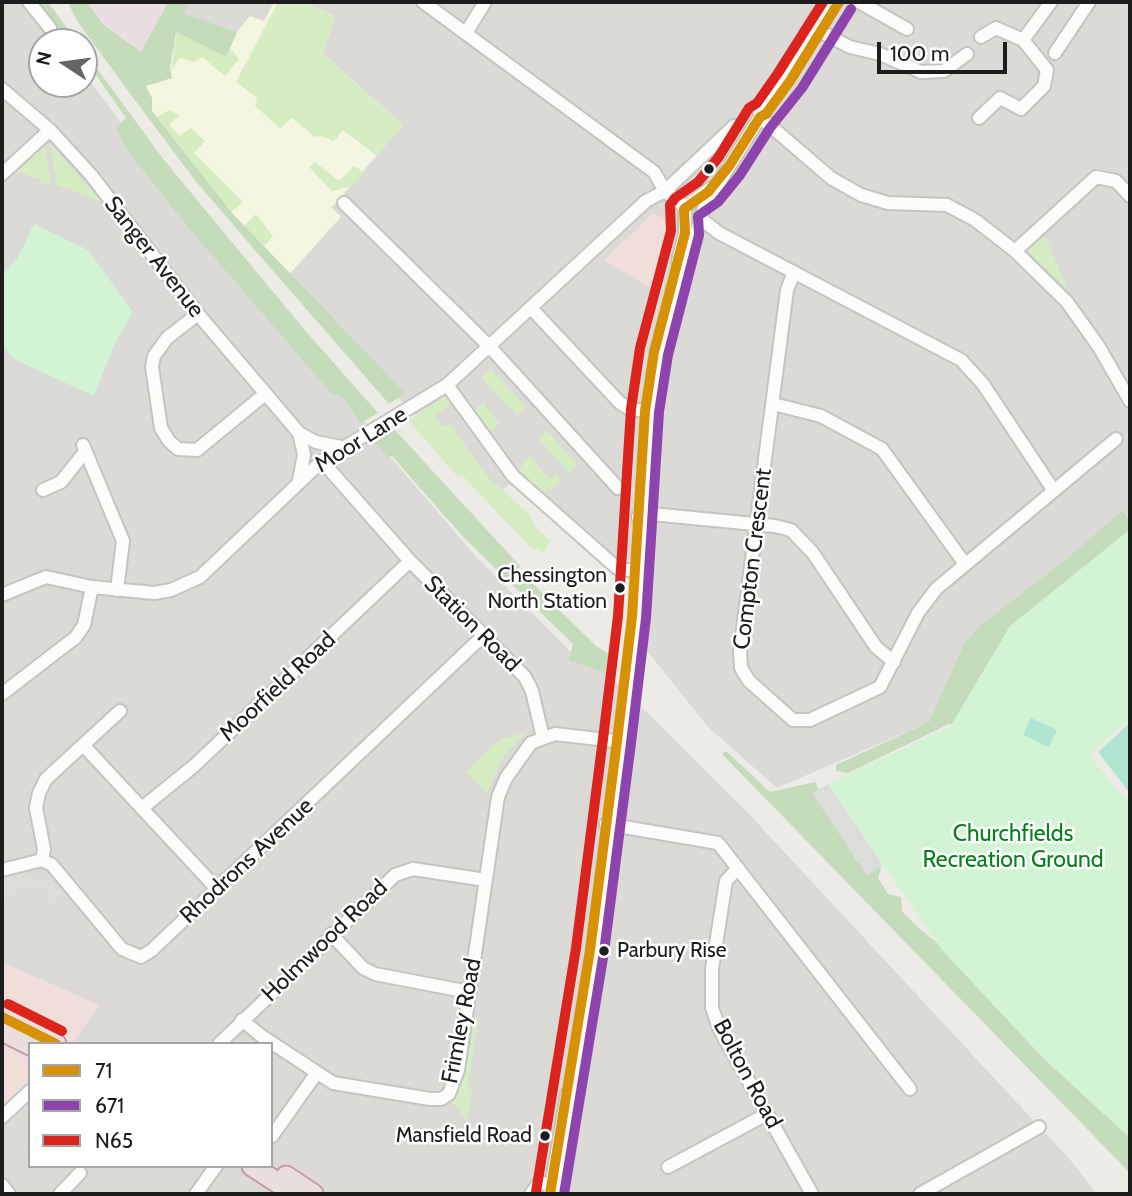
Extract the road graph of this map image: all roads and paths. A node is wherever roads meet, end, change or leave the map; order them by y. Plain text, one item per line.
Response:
1 (29, 2) edge
2 (423, 2) edge
3 (485, 2) edge
4 (830, 2) edge
5 (839, 2) edge
6 (859, 2) edge
7 (1051, 2) edge
8 (1089, 2) edge
9 (50, 28) dead end
10 (907, 29) dead end
11 (821, 32) junction
12 (466, 33) junction
13 (981, 37) dead end
14 (1023, 40) junction
15 (1055, 53) dead end
16 (967, 54) dead end
17 (2, 89) edge
18 (760, 117) junction
19 (979, 118) dead end
20 (734, 126) dead end
21 (50, 130) junction
22 (2, 174) edge
23 (665, 191) junction
24 (1130, 196) edge
25 (344, 203) dead end
26 (694, 213) junction
27 (1015, 251) junction
28 (794, 272) junction
29 (531, 308) junction
30 (198, 313) junction
31 (491, 347) junction
32 (447, 385) junction
33 (265, 394) junction
34 (1130, 401) edge
35 (773, 404) junction
36 (645, 411) junction
37 (299, 433) junction
38 (1116, 439) dead end
39 (341, 447) junction
40 (322, 461) junction
41 (299, 480) junction
42 (618, 488) dead end
43 (43, 490) dead end
44 (1054, 491) junction
45 (647, 518) junction
46 (757, 524) junction
47 (410, 561) junction
48 (965, 564) junction
49 (635, 571) junction
50 (92, 587) junction
51 (117, 590) junction
52 (2, 595) edge
53 (483, 636) junction
54 (894, 662) junction
55 (2, 694) edge
56 (120, 711) dead end
57 (543, 738) junction
58 (621, 741) junction
59 (83, 745) junction
60 (142, 808) junction
61 (609, 825) junction
62 (42, 860) junction
63 (738, 868) junction
64 (2, 870) edge
65 (486, 880) junction
66 (217, 889) junction
67 (331, 934) junction
68 (469, 992) junction
69 (2, 1017) edge
70 (242, 1020) junction
71 (2, 1031) edge
72 (52, 1042) edge
73 (221, 1042) edge
74 (272, 1042) edge
75 (273, 1043) edge
76 (28, 1044) edge
77 (316, 1074) junction
78 (910, 1089) dead end
79 (28, 1093) edge
80 (767, 1114) junction
81 (2, 1117) edge
82 (1039, 1127) dead end
83 (273, 1135) edge
84 (273, 1166) edge
85 (668, 1167) dead end
86 (214, 1168) edge
87 (255, 1168) edge
88 (79, 1173) dead end
89 (2, 1185) edge
90 (554, 1191) edge
91 (9, 1194) edge
92 (60, 1194) edge
93 (196, 1194) edge
94 (295, 1194) edge
95 (313, 1194) edge
96 (531, 1194) edge
97 (812, 1194) edge
98 (920, 1194) edge

1 - 9 street
2 - 12 street
3 - 12 street
4 - 18 street
5 - 11 street
6 - 10 street
7 - 14 street
8 - 15 street
11 - 16 street
11 - 18 street
12 - 23 street
13 - 14 street
14 - 19 street
17 - 21 street, Sanger Avenue
18 - 26 street
18 - 27 street
20 - 23 street, Moor Lane
21 - 22 street
21 - 30 street, Sanger Avenue
23 - 26 street
23 - 29 street, Moor Lane
24 - 27 street
25 - 31 street
26 - 28 street
26 - 36 street
26 - 45 street
27 - 34 street
28 - 35 street, Compton Crescent
28 - 44 street
29 - 31 street, Moor Lane
29 - 36 street
30 - 33 street, Sanger Avenue
30 - 33 street
31 - 32 street, Moor Lane
31 - 42 street
32 - 39 street, Moor Lane
32 - 49 street
33 - 37 street, Sanger Avenue
35 - 46 street, Compton Crescent
35 - 48 street
36 - 45 street
37 - 39 street, Sanger Avenue
37 - 41 street
38 - 44 street, Compton Crescent
39 - 40 street, Moor Lane
40 - 41 street, Moor Lane
40 - 47 street, Station Road
41 - 51 street, Moor Lane
43 - 51 street
44 - 48 street, Compton Crescent
45 - 46 street
45 - 49 street
45 - 58 street
46 - 54 street
46 - 54 street, Compton Crescent
47 - 53 street, Station Road
47 - 60 street, Moorfield Road
48 - 54 street, Compton Crescent
49 - 58 street
50 - 51 street, Moor Lane
50 - 52 street, Moor Lane
50 - 55 street
53 - 57 street, Station Road
53 - 66 street, Rhodrons Avenue
56 - 59 street
57 - 58 street
57 - 65 street, Frimley Road
58 - 61 street
59 - 60 street
59 - 62 street
60 - 66 street
61 - 63 street
61 - 90 street
62 - 64 street
62 - 66 street, Rhodrons Avenue
63 - 78 street
63 - 80 street, Bolton Road
65 - 67 street, Holmwood Road
65 - 68 street, Frimley Road
67 - 68 street
67 - 70 street, Holmwood Road
68 - 77 street, Frimley Road
69 - 72 highway
70 - 73 street, Holmwood Road
70 - 74 street, Frimley Road
71 - 76 highway
75 - 77 street, Frimley Road
77 - 83 street
79 - 81 street
80 - 85 street
80 - 97 street, Bolton Road
82 - 98 street
84 - 95 highway
86 - 93 street
87 - 94 highway
88 - 92 street
89 - 91 street
90 - 96 street

